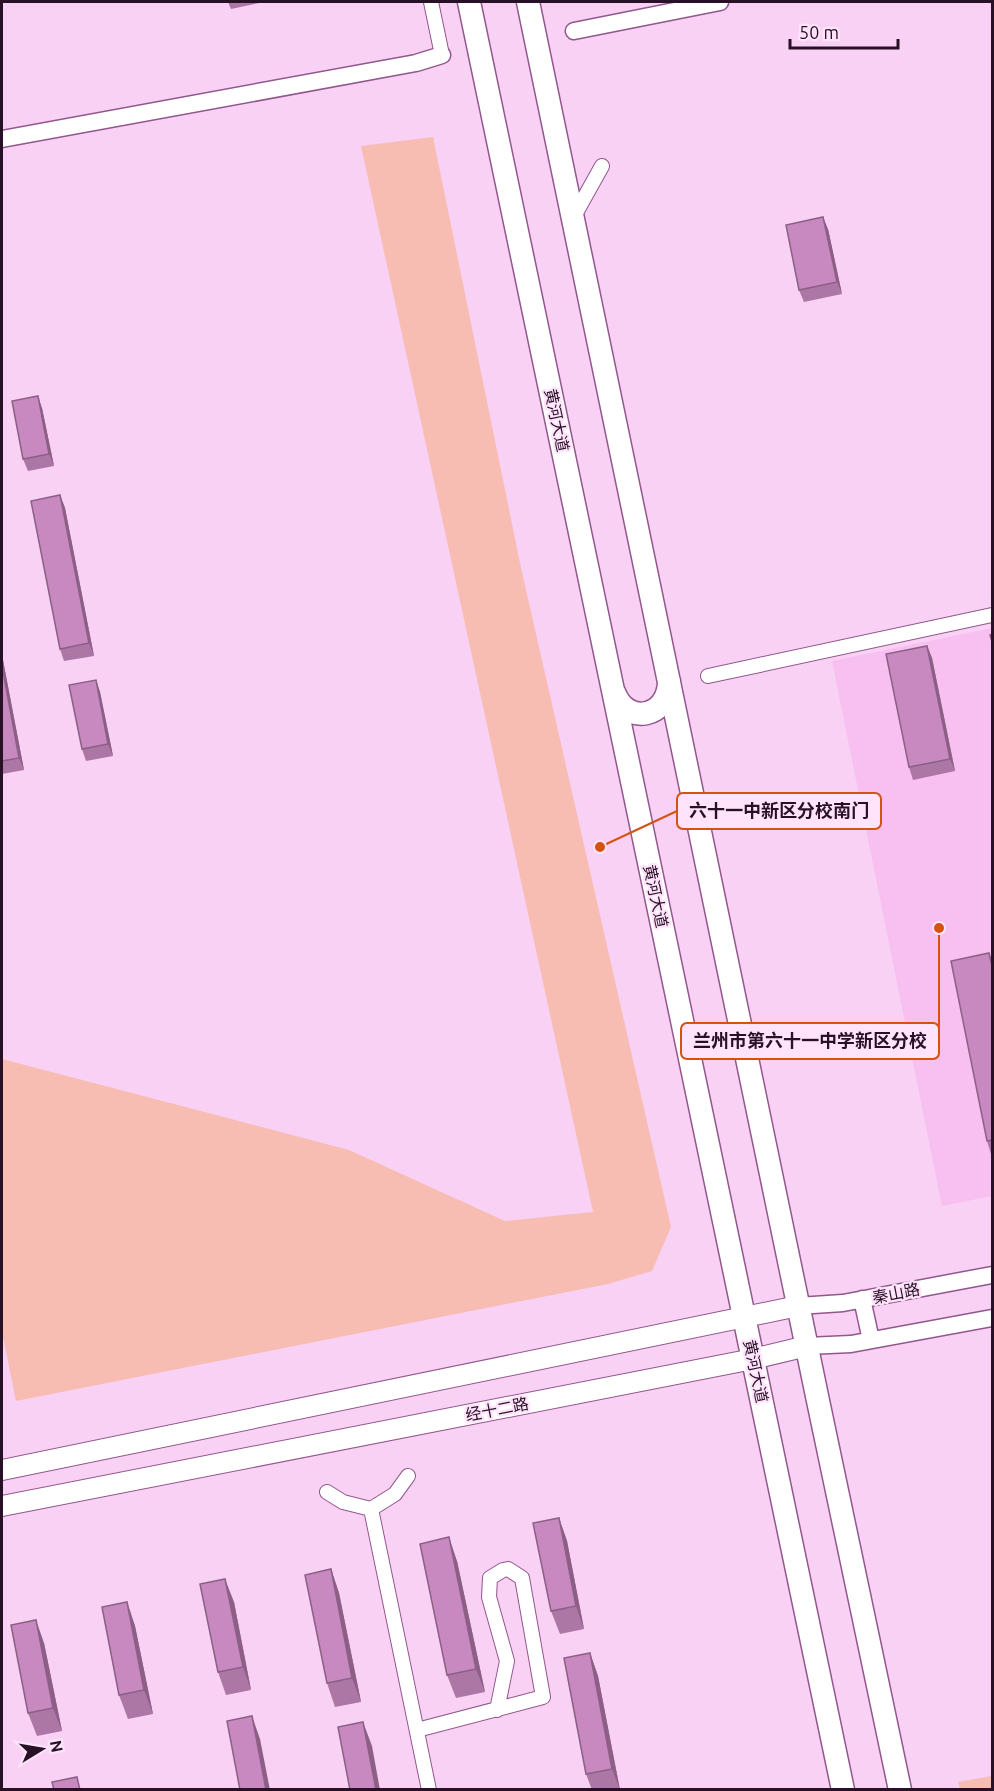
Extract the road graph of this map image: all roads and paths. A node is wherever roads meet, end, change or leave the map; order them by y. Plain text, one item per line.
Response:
1 (431, 2) edge
2 (469, 2) edge
3 (528, 2) edge
4 (720, 2) edge
5 (574, 31) dead end
6 (442, 55) joint
7 (2, 139) edge
8 (602, 166) dead end
9 (573, 218) junction
10 (993, 615) edge
11 (708, 676) dead end
12 (669, 681) junction
13 (613, 691) junction
14 (993, 1275) edge
15 (862, 1299) junction
16 (798, 1306) junction
17 (745, 1318) junction
18 (993, 1318) edge
19 (871, 1340) junction
20 (807, 1346) junction
21 (753, 1359) junction
22 (2, 1470) edge
23 (408, 1476) dead end
24 (327, 1491) dead end
25 (2, 1506) edge
26 (371, 1509) junction
27 (497, 1710) junction
28 (417, 1730) junction
29 (429, 1790) edge
30 (843, 1790) edge
31 (900, 1790) edge

1 - 6 street
2 - 13 main road, 黄河大道
3 - 9 main road
4 - 5 street
6 - 7 street
8 - 9 street
9 - 12 main road
10 - 11 street
12 - 13 main road
12 - 16 main road
13 - 17 main road, 黄河大道
14 - 15 street, 秦山路
15 - 16 street, 秦山路
15 - 19 street
16 - 17 main road
16 - 20 main road
17 - 21 main road, 黄河大道
17 - 22 main road
18 - 19 street, 经十二路
19 - 20 street, 经十二路
20 - 21 main road, 经十二路
20 - 31 main road
21 - 25 main road, 经十二路
21 - 30 main road, 黄河大道
23 - 26 street
24 - 26 street
26 - 28 street
27 - 27 street
27 - 28 street
28 - 29 street

